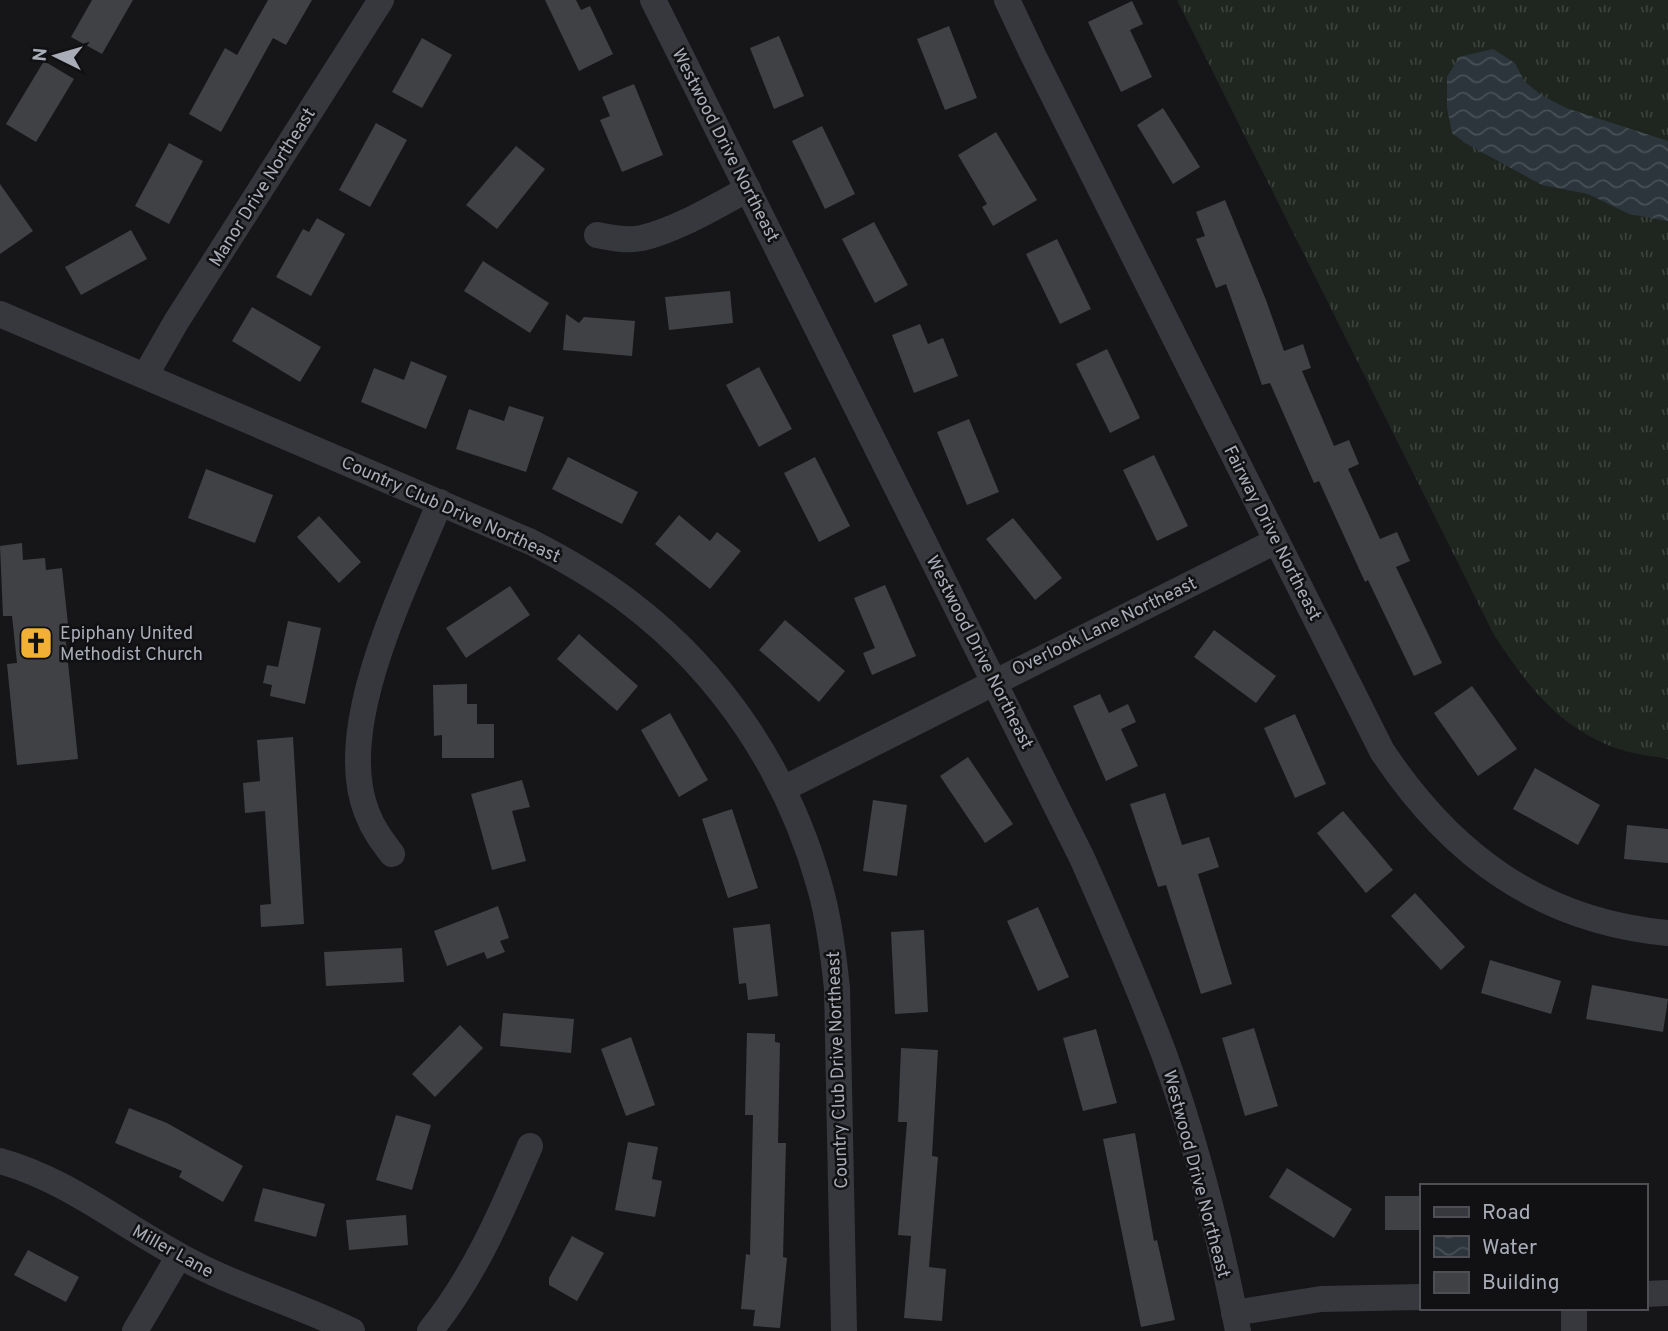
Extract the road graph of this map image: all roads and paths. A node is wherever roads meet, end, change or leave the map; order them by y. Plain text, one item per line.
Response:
1 (381, 0) edge
2 (653, 0) edge
3 (1007, 0) edge
4 (748, 189) junction
5 (597, 236) dead end
6 (0, 314) edge
7 (145, 376) junction
8 (440, 502) junction
9 (1276, 541) junction
10 (994, 681) junction
11 (783, 789) junction
12 (392, 854) dead end
13 (1668, 933) edge
14 (530, 1146) dead end
15 (0, 1161) edge
16 (179, 1256) junction
17 (1668, 1293) edge
18 (1647, 1294) edge
19 (1420, 1297) edge
20 (1574, 1310) edge
21 (1236, 1322) edge
22 (135, 1331) edge
23 (352, 1331) edge
24 (430, 1331) edge
25 (844, 1331) edge
26 (1574, 1331) edge

1 - 7 street, Manor Drive Northeast
2 - 4 street, Westwood Drive Northeast
3 - 9 street, Fairway Drive Northeast
4 - 5 street
4 - 10 street, Westwood Drive Northeast
6 - 7 street, Country Club Drive Northeast
7 - 8 street, Country Club Drive Northeast
8 - 11 street, Country Club Drive Northeast
8 - 12 street
9 - 10 street, Overlook Lane Northeast
9 - 13 street, Fairway Drive Northeast
10 - 11 street, Overlook Lane Northeast
10 - 21 street, Westwood Drive Northeast
11 - 25 street, Country Club Drive Northeast
14 - 24 street
15 - 16 street, Miller Lane
16 - 22 street
16 - 23 street, Miller Lane
17 - 18 street
19 - 21 street
20 - 26 street

